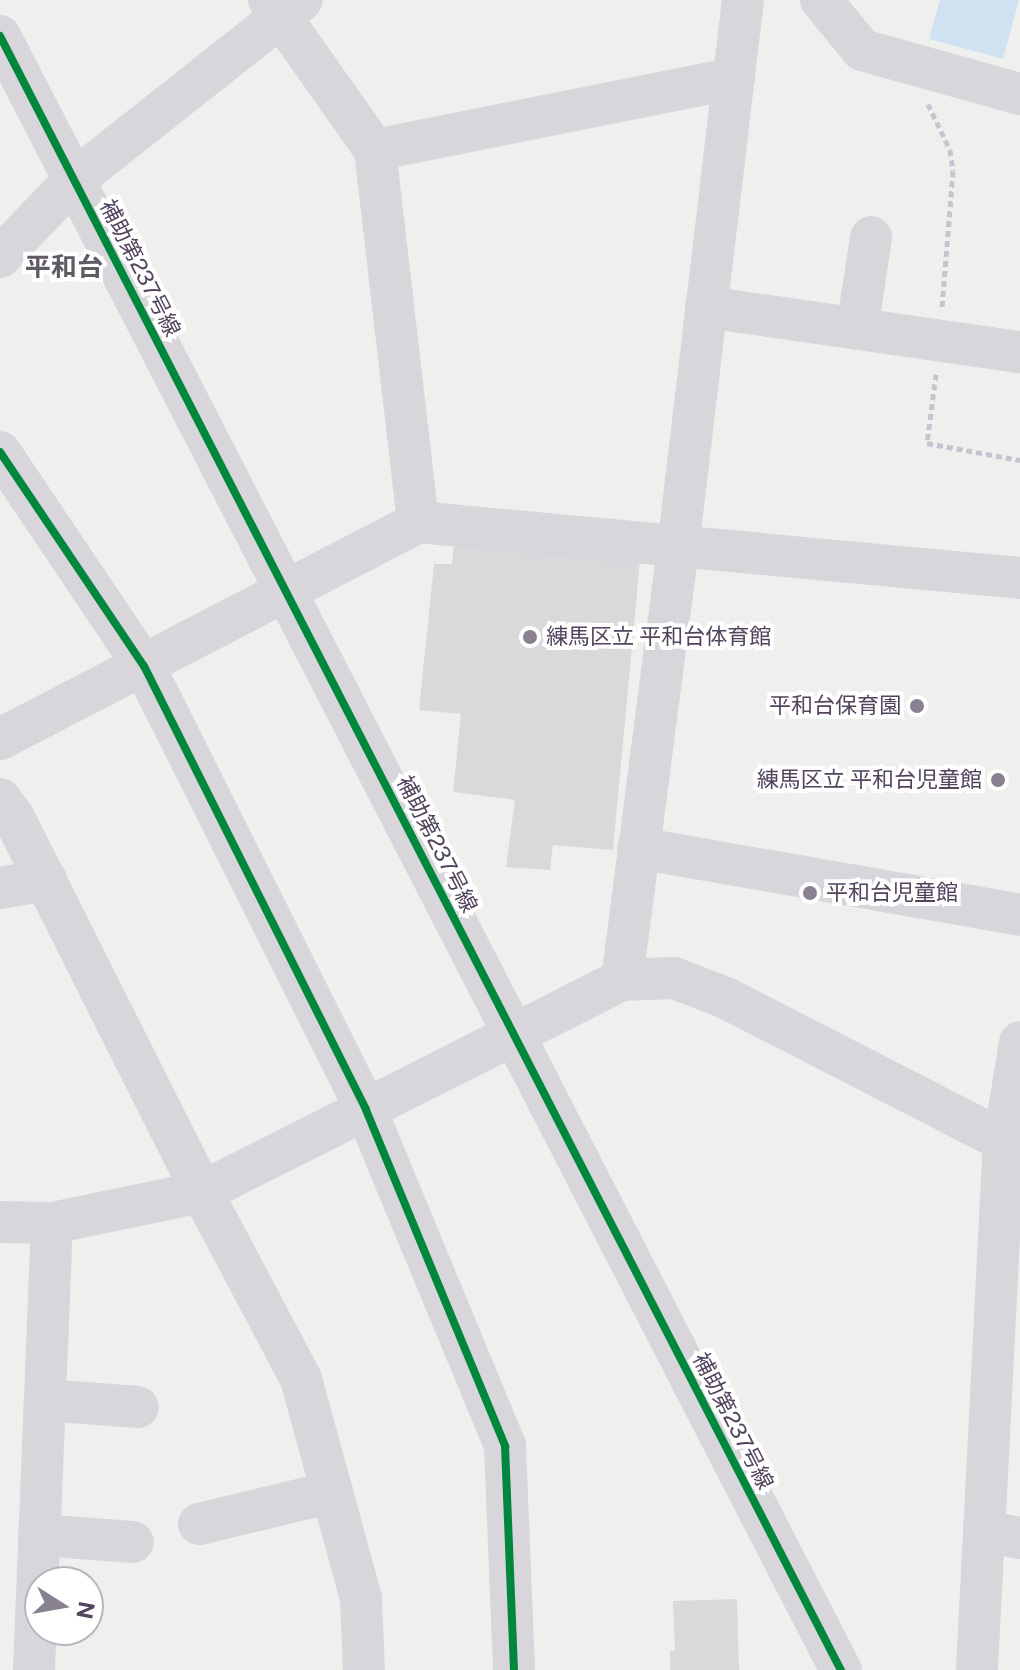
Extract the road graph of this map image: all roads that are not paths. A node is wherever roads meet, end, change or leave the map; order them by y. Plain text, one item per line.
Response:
1 (743, 0) edge
2 (821, 0) edge
3 (284, 5) edge
4 (0, 36) edge
5 (734, 78) junction
6 (1020, 94) edge
7 (375, 150) junction
8 (74, 180) junction
9 (871, 237) dead end
10 (0, 257) edge
11 (706, 307) junction
12 (857, 329) junction
13 (1020, 352) edge
14 (0, 452) edge
15 (418, 522) junction
16 (678, 548) junction
17 (1020, 578) edge
18 (286, 590) junction
19 (144, 666) junction
20 (0, 739) edge
21 (0, 799) edge
22 (638, 848) junction
23 (46, 880) junction
24 (0, 888) edge
25 (1020, 915) edge
26 (622, 980) junction
27 (514, 1035) junction
28 (1020, 1042) edge
29 (366, 1110) junction
30 (1012, 1145) edge
31 (202, 1192) junction
32 (0, 1222) edge
33 (52, 1223) junction
34 (45, 1400) junction
35 (138, 1407) dead end
36 (332, 1492) junction
37 (199, 1524) dead end
38 (39, 1535) junction
39 (1002, 1535) edge
40 (133, 1542) dead end
41 (34, 1670) edge
42 (364, 1670) edge
43 (514, 1670) edge
44 (841, 1670) edge
45 (977, 1670) edge

1 - 5 street
2 - 6 street
3 - 7 street
3 - 8 street
4 - 8 street, 補助第237号線
5 - 7 street
5 - 11 street
7 - 15 street
8 - 10 street
8 - 18 street, 補助第237号線
9 - 12 street
11 - 12 street
11 - 16 street
12 - 13 street
14 - 19 street
15 - 16 street
15 - 18 street
16 - 17 street
16 - 22 street
18 - 19 street
18 - 27 street, 補助第237号線
19 - 20 street
19 - 29 street
21 - 23 street
22 - 25 street
22 - 26 street
23 - 24 street
23 - 31 street
26 - 27 street
26 - 30 street
27 - 29 street
27 - 44 street, 補助第237号線
28 - 30 street
29 - 31 street
29 - 43 street
30 - 39 street
31 - 33 street
31 - 36 street
32 - 33 street
33 - 34 street
34 - 35 street
34 - 38 street
36 - 37 street
36 - 42 street
38 - 40 street
38 - 41 street
39 - 45 street

